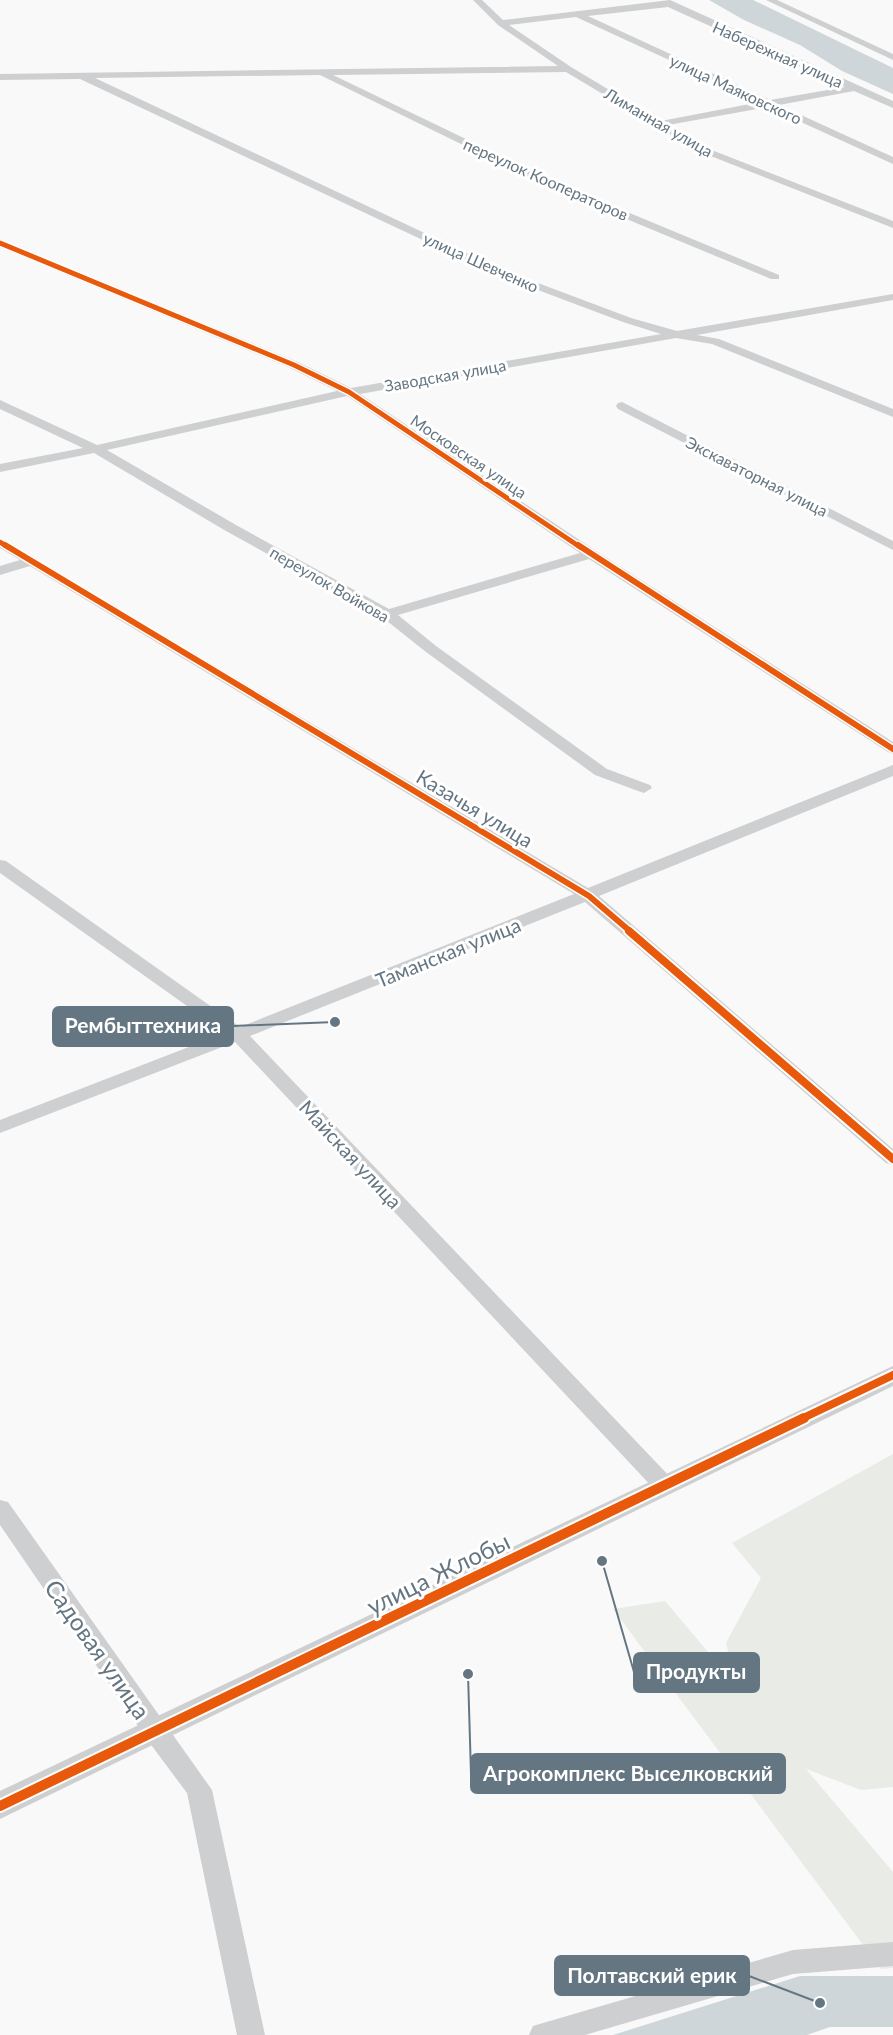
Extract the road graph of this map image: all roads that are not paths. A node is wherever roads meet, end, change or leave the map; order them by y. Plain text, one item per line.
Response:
1 (477, 0) edge
2 (770, 0) edge
3 (667, 2) edge
4 (579, 15) junction
5 (501, 23) junction
6 (893, 57) edge
7 (568, 69) junction
8 (320, 72) junction
9 (82, 76) junction
10 (0, 77) edge
11 (854, 88) junction
12 (766, 104) junction
13 (893, 105) edge
14 (659, 124) junction
15 (893, 161) edge
16 (893, 225) edge
17 (0, 243) edge
18 (775, 277) dead end
19 (893, 297) edge
20 (678, 335) junction
21 (349, 392) junction
22 (0, 404) edge
23 (622, 406) dead end
24 (893, 413) edge
25 (96, 449) junction
26 (0, 468) edge
27 (0, 542) edge
28 (893, 546) edge
29 (591, 554) junction
30 (31, 561) junction
31 (0, 570) edge
32 (387, 614) junction
33 (893, 749) edge
34 (893, 770) edge
35 (644, 788) dead end
36 (0, 865) edge
37 (589, 896) junction
38 (239, 1035) junction
39 (0, 1127) edge
40 (893, 1159) edge
41 (893, 1375) edge
42 (664, 1485) junction
43 (0, 1508) edge
44 (155, 1731) junction
45 (0, 1806) edge
46 (893, 1953) edge
47 (251, 2035) edge
48 (543, 2035) edge

1 - 5 street, Лиманная улица
2 - 6 street
3 - 4 street
3 - 11 street, Набережная улица
4 - 5 street
4 - 12 street, улица Маяковского
5 - 7 street, Лиманная улица
7 - 8 street
7 - 14 street, Лиманная улица
8 - 9 street
8 - 18 street, переулок Кооператоров
9 - 10 street
9 - 20 street, улица Шевченко
11 - 12 street
11 - 13 street, Набережная улица
12 - 14 street
12 - 15 street, улица Маяковского
14 - 16 street, Лиманная улица
17 - 21 street, Московская улица
19 - 20 street, Заводская улица
20 - 21 street, Заводская улица
20 - 24 street, улица Шевченко
21 - 25 street, Заводская улица
21 - 29 street, Московская улица
22 - 25 street, переулок Войкова
23 - 28 street, Экскаваторная улица
25 - 26 street, Заводская улица
25 - 32 street, переулок Войкова
27 - 30 street, Казачья улица
29 - 32 street
29 - 33 street, Московская улица
30 - 31 street
30 - 37 street, Казачья улица
32 - 35 street, переулок Войкова
34 - 37 street, Таманская улица
36 - 38 street, Майская улица
37 - 38 street, Таманская улица
37 - 40 street, Казачья улица
38 - 39 street, Таманская улица
38 - 42 street, Майская улица
41 - 42 street, улица Жлобы
42 - 44 street, улица Жлобы
43 - 44 street, Садовая улица
44 - 45 street, улица Жлобы
44 - 47 street, Садовая улица
46 - 48 street

